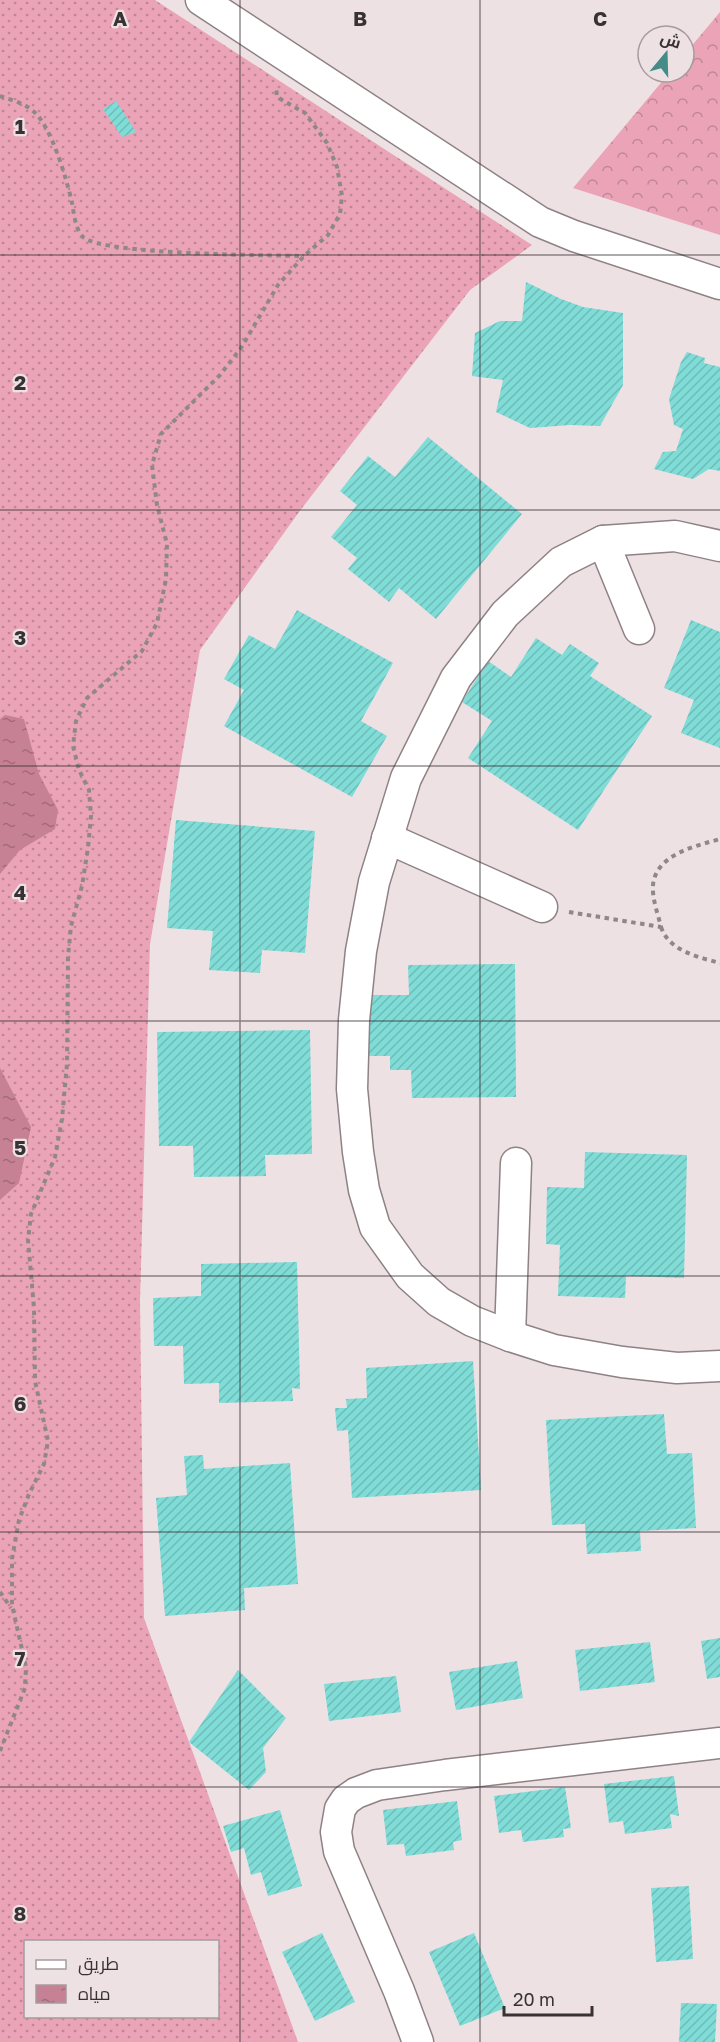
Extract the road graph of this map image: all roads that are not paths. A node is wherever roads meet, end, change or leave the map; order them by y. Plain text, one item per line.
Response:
1 (201, 0) edge
2 (720, 284) edge
3 (603, 541) junction
4 (720, 546) edge
5 (639, 629) dead end
6 (387, 838) junction
7 (542, 907) road end
8 (516, 1163) dead end
9 (510, 1336) junction
10 (720, 1366) edge
11 (720, 1743) edge
12 (418, 2042) edge

1 - 2 street
3 - 4 street
3 - 5 street
3 - 6 street
6 - 7 street
6 - 9 street
8 - 9 street
9 - 10 street
11 - 12 street

